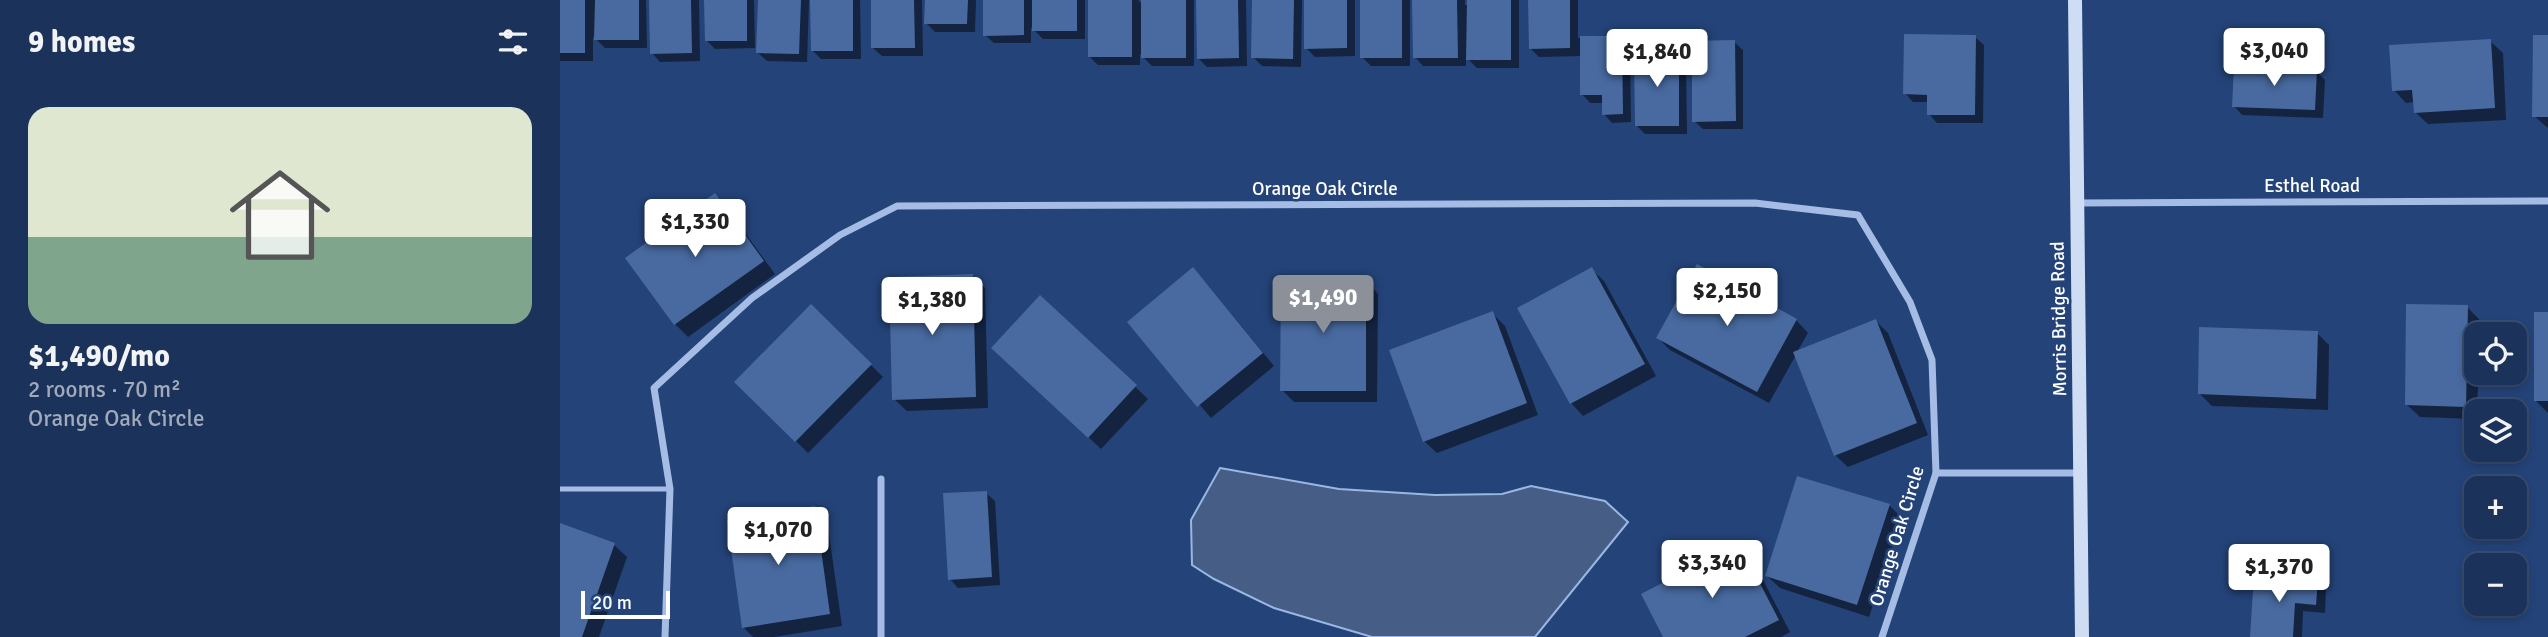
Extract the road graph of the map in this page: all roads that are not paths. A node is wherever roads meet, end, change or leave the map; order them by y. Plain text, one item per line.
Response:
1 (2075, 0) edge
2 (2548, 201) edge
3 (2077, 203) junction
4 (1937, 473) junction
5 (2080, 473) junction
6 (881, 479) dead end
7 (560, 489) edge
8 (670, 489) junction
9 (665, 637) edge
10 (881, 637) edge
11 (1882, 637) edge
12 (2082, 637) edge

1 - 3 street, Morris Bridge Road
2 - 3 street, Esthel Road
3 - 5 street, Morris Bridge Road
4 - 5 street
4 - 8 street, Orange Oak Circle
4 - 11 street, Orange Oak Circle
5 - 12 street, Morris Bridge Road
6 - 10 street
7 - 8 lane
8 - 9 street, Orange Oak Circle

